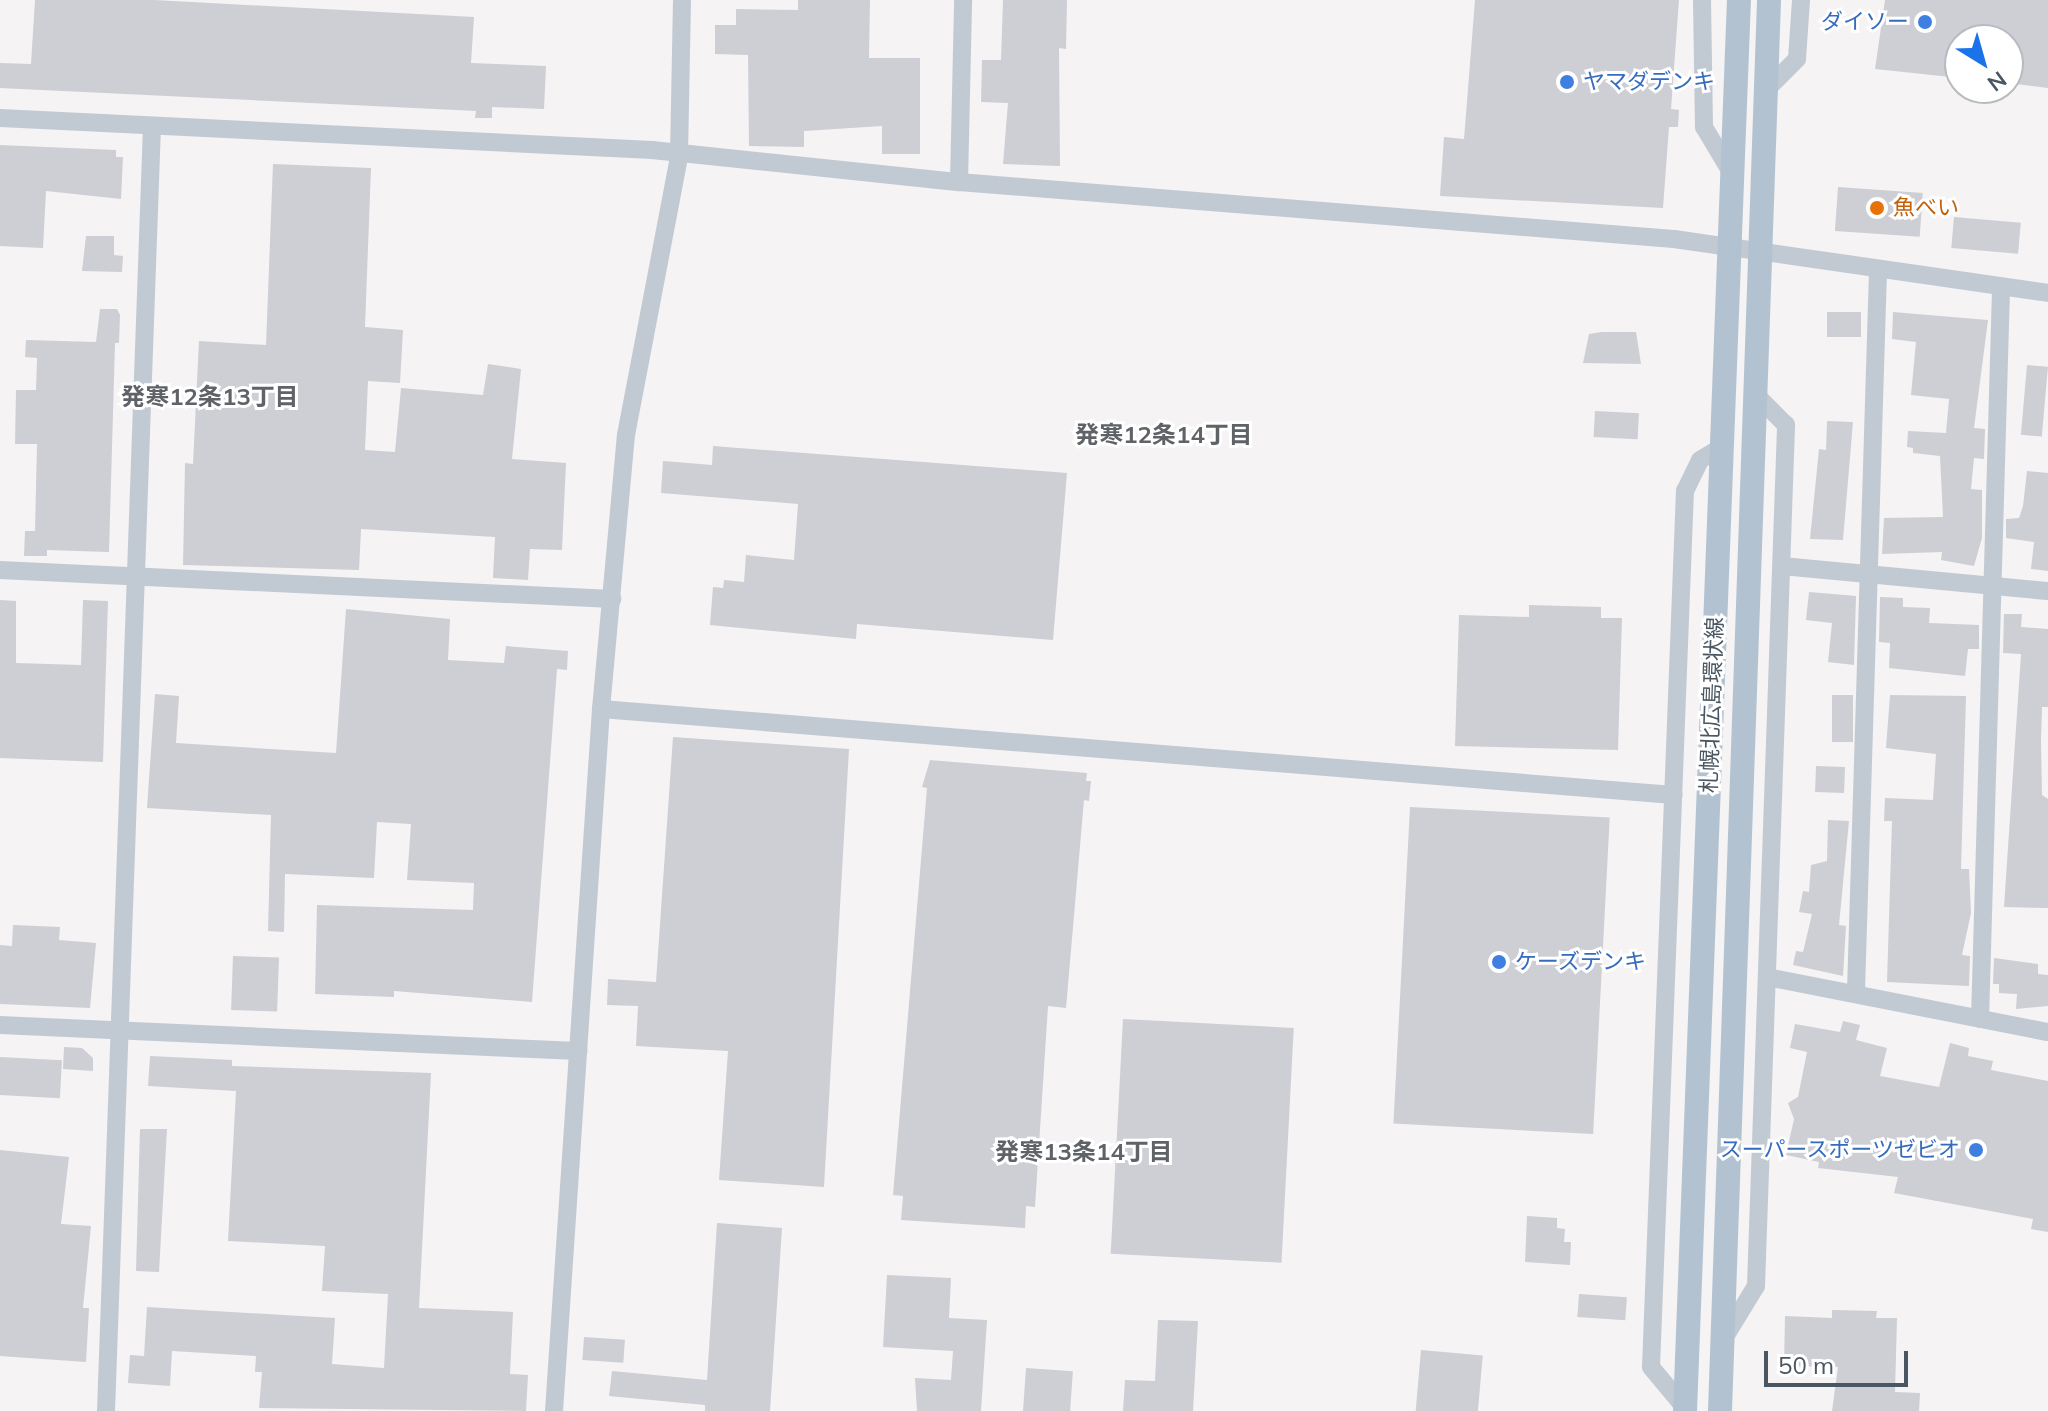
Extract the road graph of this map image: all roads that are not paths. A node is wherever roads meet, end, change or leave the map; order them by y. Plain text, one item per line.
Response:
1 (682, 0) edge
2 (963, 0) edge
3 (1702, 0) edge
4 (1739, 0) edge
5 (1769, 0) edge
6 (1801, 0) edge
7 (1766, 90) junction
8 (0, 118) edge
9 (152, 128) junction
10 (679, 156) junction
11 (1732, 174) junction
12 (959, 182) junction
13 (1729, 248) junction
14 (1761, 251) junction
15 (1878, 270) junction
16 (2001, 288) junction
17 (2048, 293) edge
18 (1755, 394) junction
19 (1722, 447) junction
20 (1782, 566) junction
21 (0, 570) edge
22 (1870, 575) junction
23 (136, 577) junction
24 (1992, 585) junction
25 (2048, 591) edge
26 (612, 599) junction
27 (601, 709) junction
28 (1674, 795) junction
29 (1767, 977) junction
30 (1856, 991) junction
31 (1980, 1019) junction
32 (0, 1025) edge
33 (120, 1032) junction
34 (2048, 1032) edge
35 (578, 1051) junction
36 (1723, 1340) junction
37 (1685, 1410) edge
38 (106, 1411) edge
39 (554, 1411) edge
40 (1720, 1411) edge

1 - 10 street
2 - 12 street
3 - 11 street
4 - 11 main road, 札幌北広島環状線
5 - 7 main road, 札幌北広島環状線
6 - 7 street
7 - 14 main road, 札幌北広島環状線
8 - 9 street
9 - 10 street
9 - 23 street
10 - 12 street
10 - 26 street
11 - 13 main road, 札幌北広島環状線
12 - 13 street
13 - 14 street
13 - 19 main road, 札幌北広島環状線
14 - 15 street
14 - 18 main road, 札幌北広島環状線
15 - 16 street
15 - 22 street
16 - 17 street
16 - 24 street
18 - 20 street
18 - 36 main road, 札幌北広島環状線
19 - 28 street
19 - 37 main road, 札幌北広島環状線
20 - 22 street
20 - 29 street
21 - 23 street
22 - 24 street
22 - 30 street
23 - 26 street
23 - 33 street
24 - 25 street
24 - 31 street
26 - 27 street
27 - 28 street
27 - 35 street
28 - 37 street
29 - 30 street
29 - 36 street
30 - 31 street
31 - 34 street
32 - 33 street
33 - 35 street
33 - 38 street
35 - 39 street
36 - 40 main road, 札幌北広島環状線

